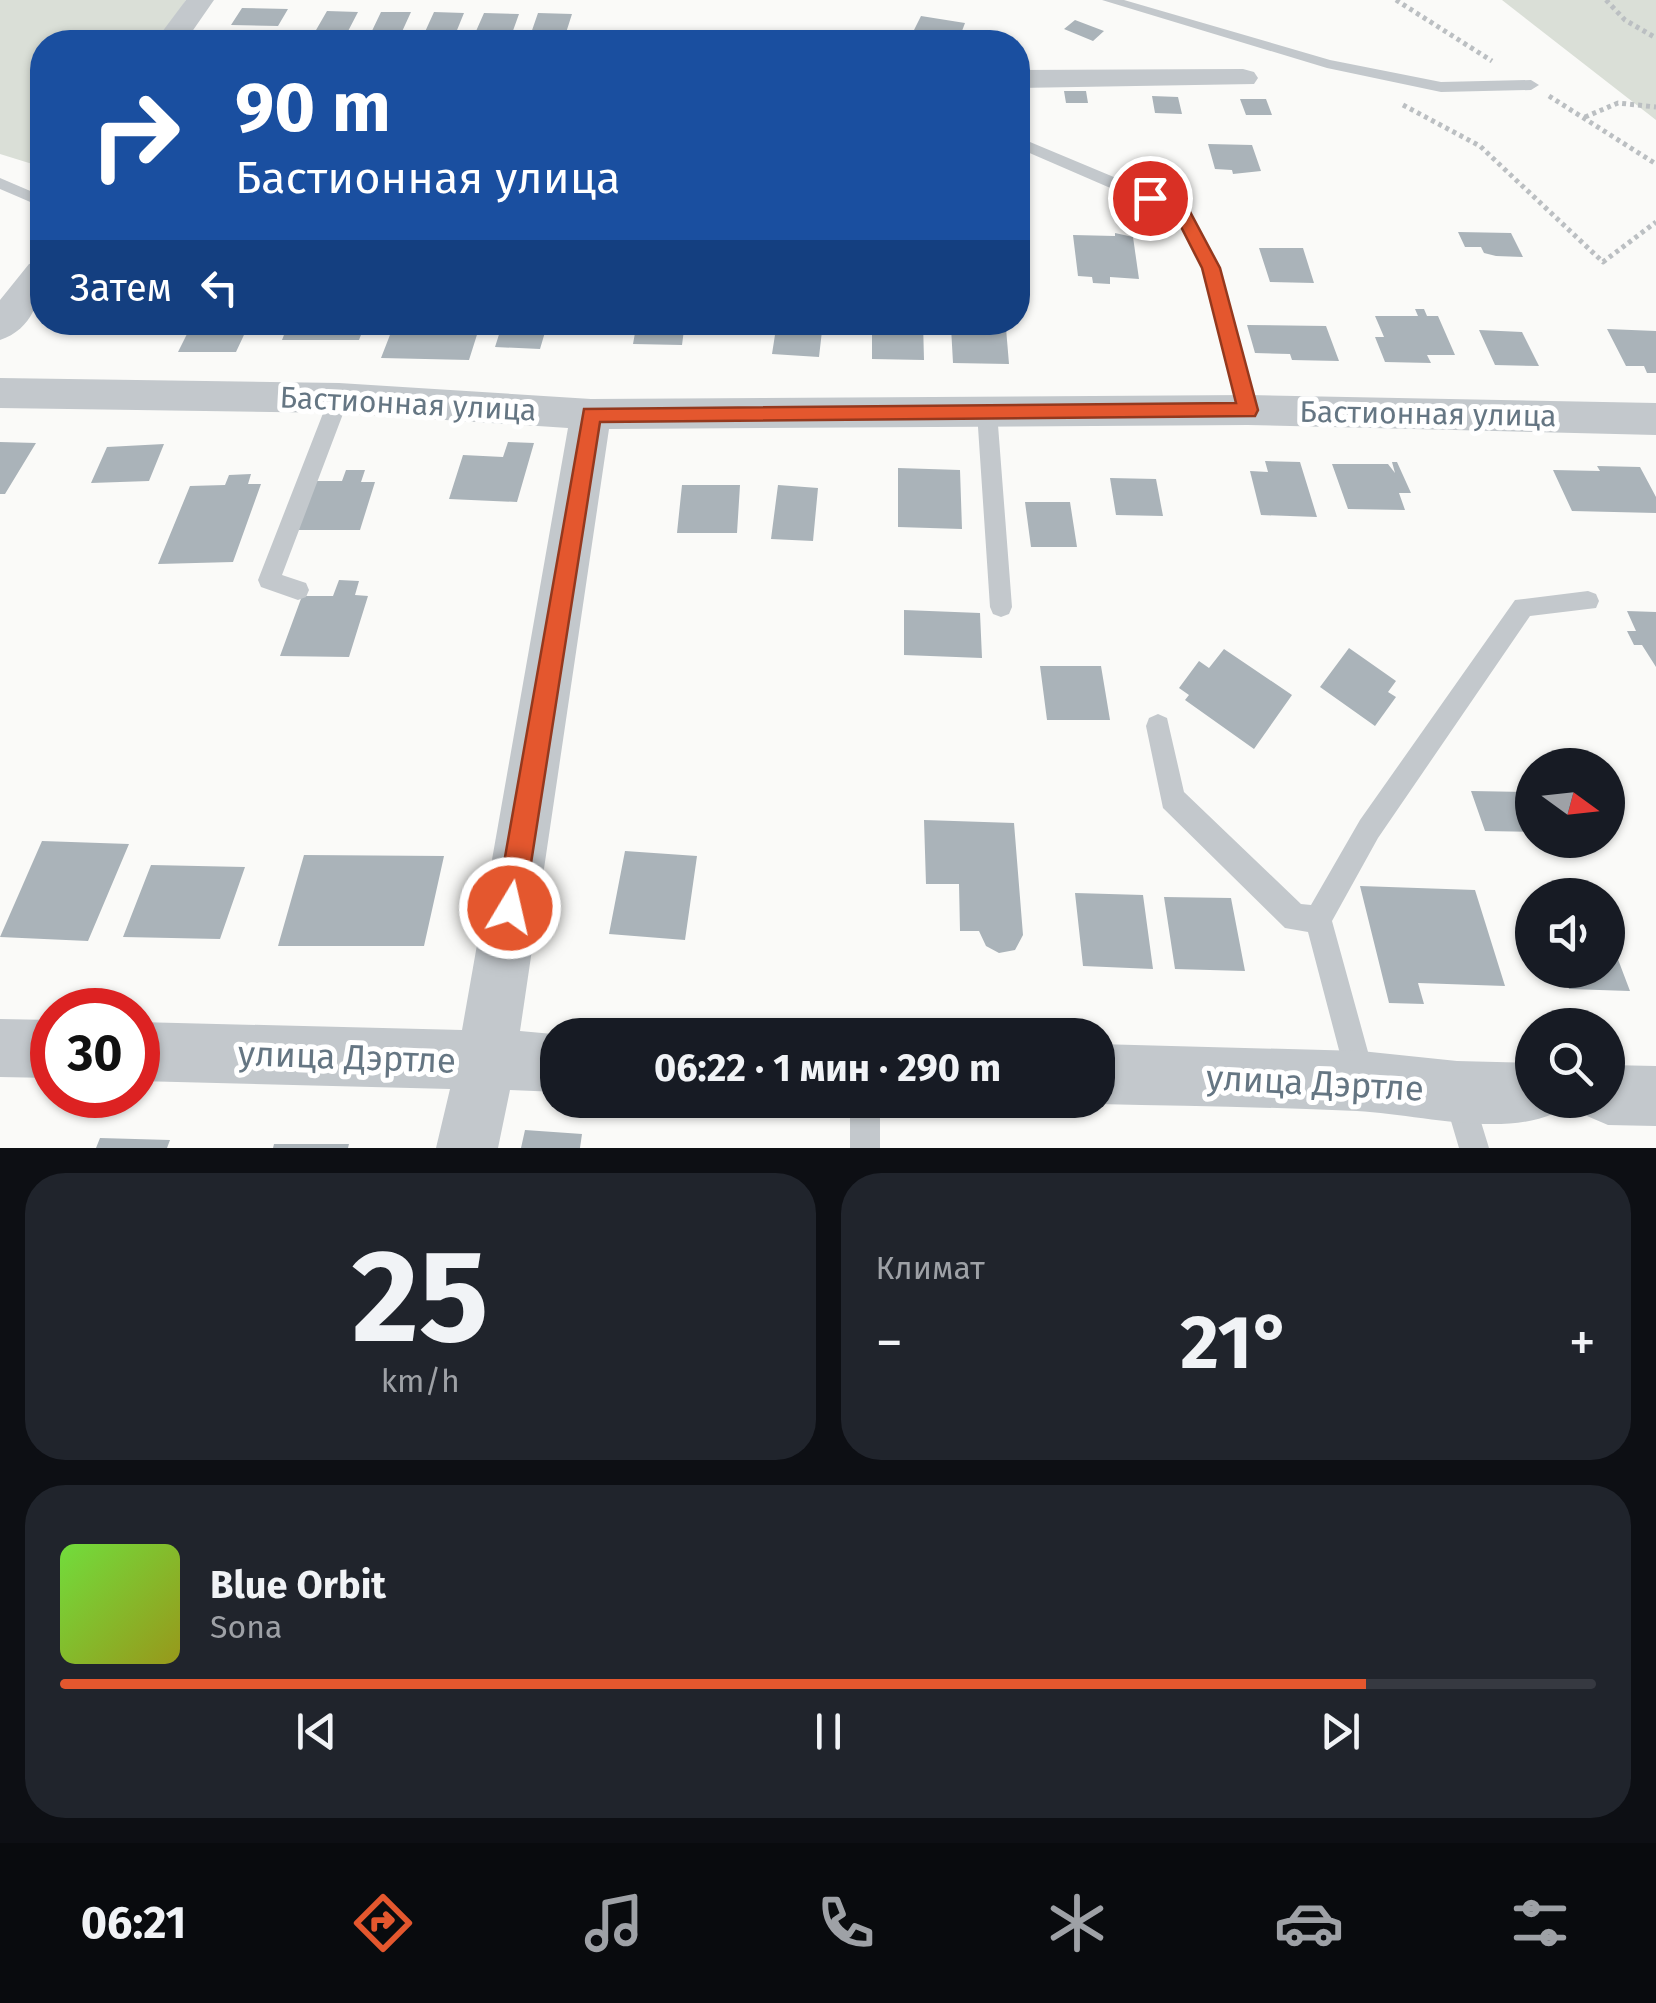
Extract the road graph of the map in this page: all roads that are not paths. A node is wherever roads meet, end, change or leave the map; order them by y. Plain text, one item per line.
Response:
1 (200, 0) edge
2 (1109, 0) edge
3 (178, 30) edge
4 (1242, 78) dead end
5 (1030, 79) edge
6 (1531, 85) dead end
7 (1030, 147) edge
8 (0, 183) edge
9 (30, 197) edge
10 (30, 288) edge
11 (0, 326) edge
12 (0, 392) edge
13 (339, 398) junction
14 (1248, 410) junction
15 (987, 412) junction
16 (591, 414) junction
17 (1656, 419) edge
18 (298, 590) dead end
19 (1588, 601) dead end
20 (1001, 606) dead end
21 (1158, 726) dead end
22 (1318, 919) junction
23 (0, 1048) edge
24 (30, 1049) edge
25 (160, 1052) edge
26 (486, 1060) junction
27 (540, 1062) edge
28 (1115, 1074) edge
29 (1361, 1081) junction
30 (1458, 1091) junction
31 (1515, 1093) edge
32 (1625, 1095) edge
33 (1656, 1096) edge
34 (865, 1118) edge
35 (467, 1148) edge
36 (865, 1148) edge
37 (1474, 1148) edge

1 - 3 street
2 - 6 lane
4 - 5 street
7 - 14 lane
8 - 9 lane
10 - 11 street
12 - 13 street, Бастионная улица
13 - 16 street, Бастионная улица
13 - 18 lane
14 - 15 street, Бастионная улица
14 - 17 street, Бастионная улица
15 - 16 street, Бастионная улица
15 - 20 lane
16 - 26 street
19 - 22 lane
21 - 22 lane
22 - 29 lane
23 - 24 street
25 - 26 street, улица Дэртле
26 - 27 street, улица Дэртле
26 - 35 street
28 - 29 street, улица Дэртле
29 - 30 street, улица Дэртле
30 - 31 street, улица Дэртле
30 - 37 lane
32 - 33 street
34 - 36 lane

